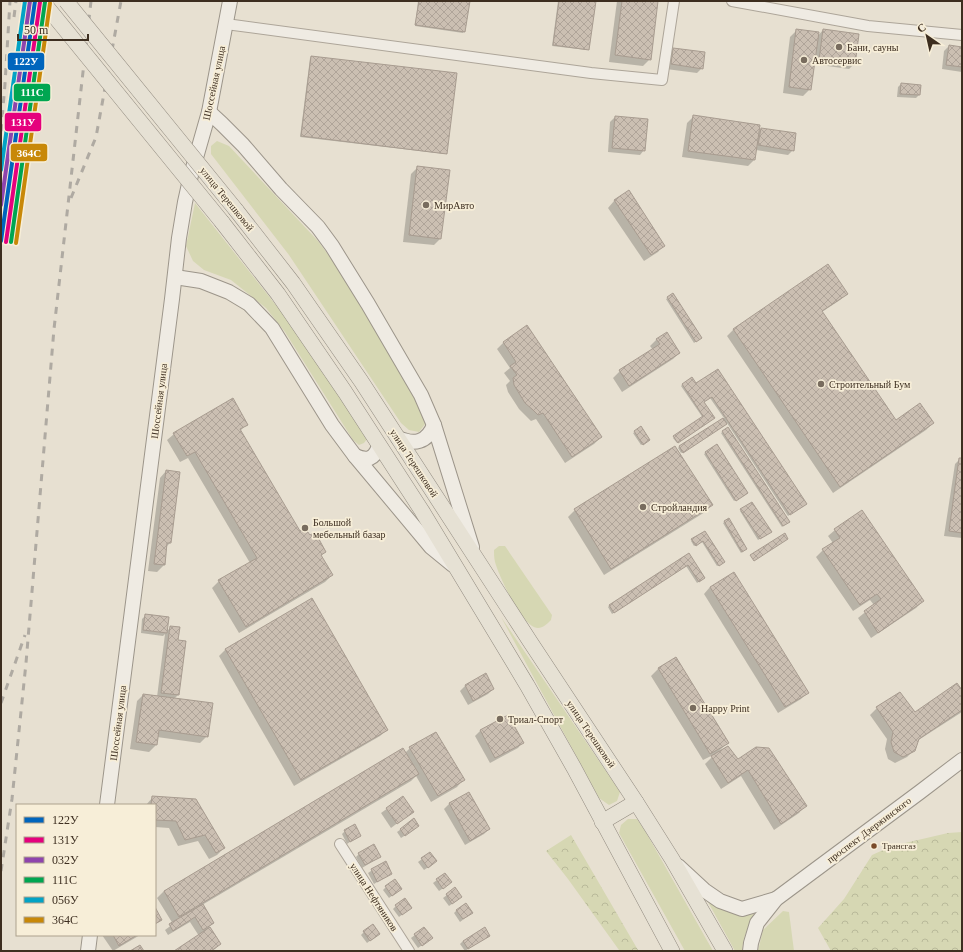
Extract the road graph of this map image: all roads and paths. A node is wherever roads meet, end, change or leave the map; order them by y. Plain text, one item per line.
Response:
1 (42, 1) edge
2 (66, 1) edge
3 (230, 1) edge
4 (674, 1) edge
5 (732, 1) edge
6 (226, 24) junction
7 (962, 35) edge
8 (209, 112) junction
9 (175, 277) junction
10 (434, 425) junction
11 (398, 438) junction
12 (379, 446) junction
13 (355, 456) junction
14 (474, 555) junction
15 (456, 567) junction
16 (492, 581) junction
17 (472, 594) junction
18 (962, 760) edge
19 (636, 802) junction
20 (107, 804) edge
21 (602, 822) junction
22 (340, 844) dead end
23 (672, 859) junction
24 (776, 899) junction
25 (90, 936) edge
26 (88, 951) edge
27 (409, 951) edge
28 (672, 951) edge
29 (725, 951) edge
30 (750, 951) edge

1 - 12 main road, улица Терешковой, bridge
2 - 11 main road, улица Терешковой, bridge
3 - 6 main road, Шоссейная улица
4 - 6 street
5 - 7 street
6 - 8 main road, Шоссейная улица
8 - 9 main road, Шоссейная улица
8 - 10 main road
9 - 13 main road
9 - 20 main road, Шоссейная улица
10 - 11 main road
10 - 14 main road
11 - 14 main road, улица Терешковой
12 - 13 main road
12 - 15 main road, улица Терешковой
13 - 15 main road
14 - 16 main road, улица Терешковой
15 - 17 main road, улица Терешковой
16 - 17 main road
16 - 19 main road, улица Терешковой
17 - 21 main road, улица Терешковой
18 - 24 main road, проспект Дзержинского
19 - 21 main road
19 - 23 main road, улица Терешковой
21 - 28 main road, улица Терешковой
22 - 27 street, улица Нефтяников
23 - 24 main road
23 - 29 main road, улица Терешковой
24 - 30 main road
25 - 26 main road

